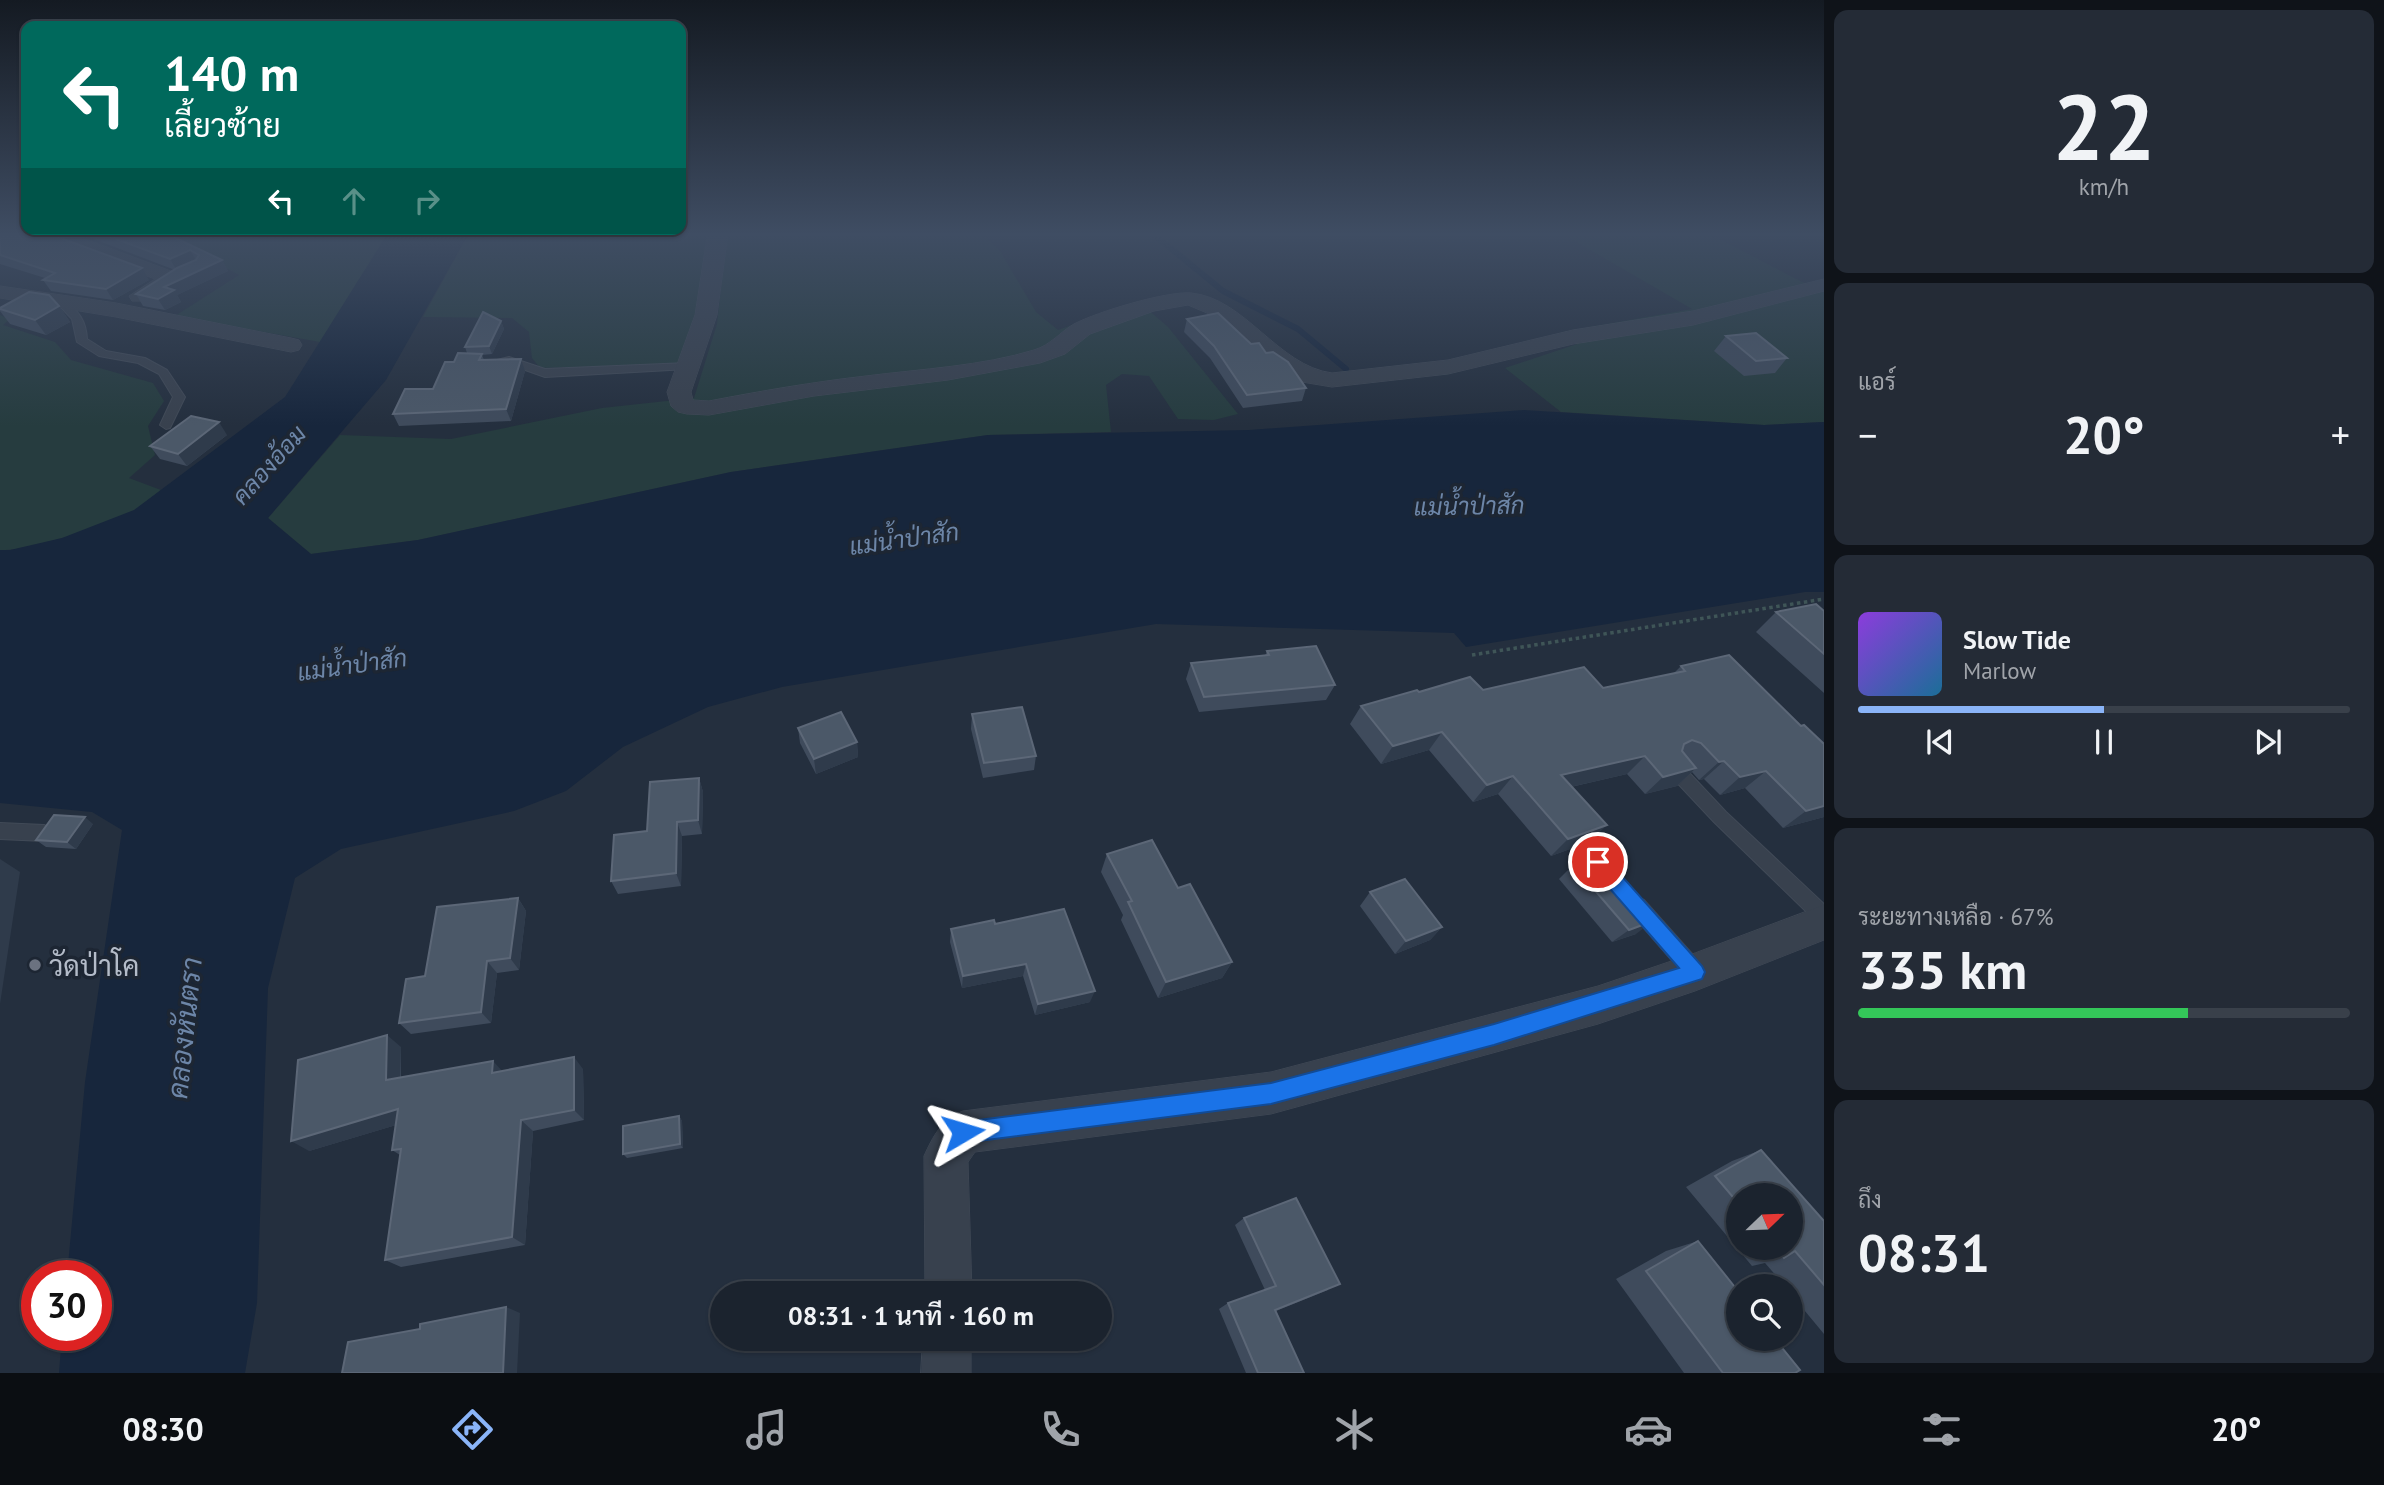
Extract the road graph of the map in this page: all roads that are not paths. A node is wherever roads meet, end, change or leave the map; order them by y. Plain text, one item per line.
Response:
1 (29, 297) edge
2 (139, 297) edge
3 (709, 297) edge
4 (1776, 297) edge
5 (62, 303) junction
6 (116, 310) junction
7 (291, 345) dead end
8 (488, 361) edge
9 (688, 366) junction
10 (166, 425) dead end
11 (1674, 768) edge
12 (0, 831) edge
13 (44, 833) edge
14 (1624, 892) edge
15 (1824, 916) edge
16 (1824, 922) edge
17 (1695, 972) junction
18 (948, 1281) edge
19 (947, 1351) edge
20 (946, 1373) edge

1 - 5 street
2 - 6 street
3 - 9 street
4 - 9 street
5 - 6 street
5 - 10 lane
6 - 7 street
8 - 9 lane
11 - 15 lane
12 - 13 lane
14 - 17 lane
16 - 17 street
17 - 18 street
19 - 20 street

